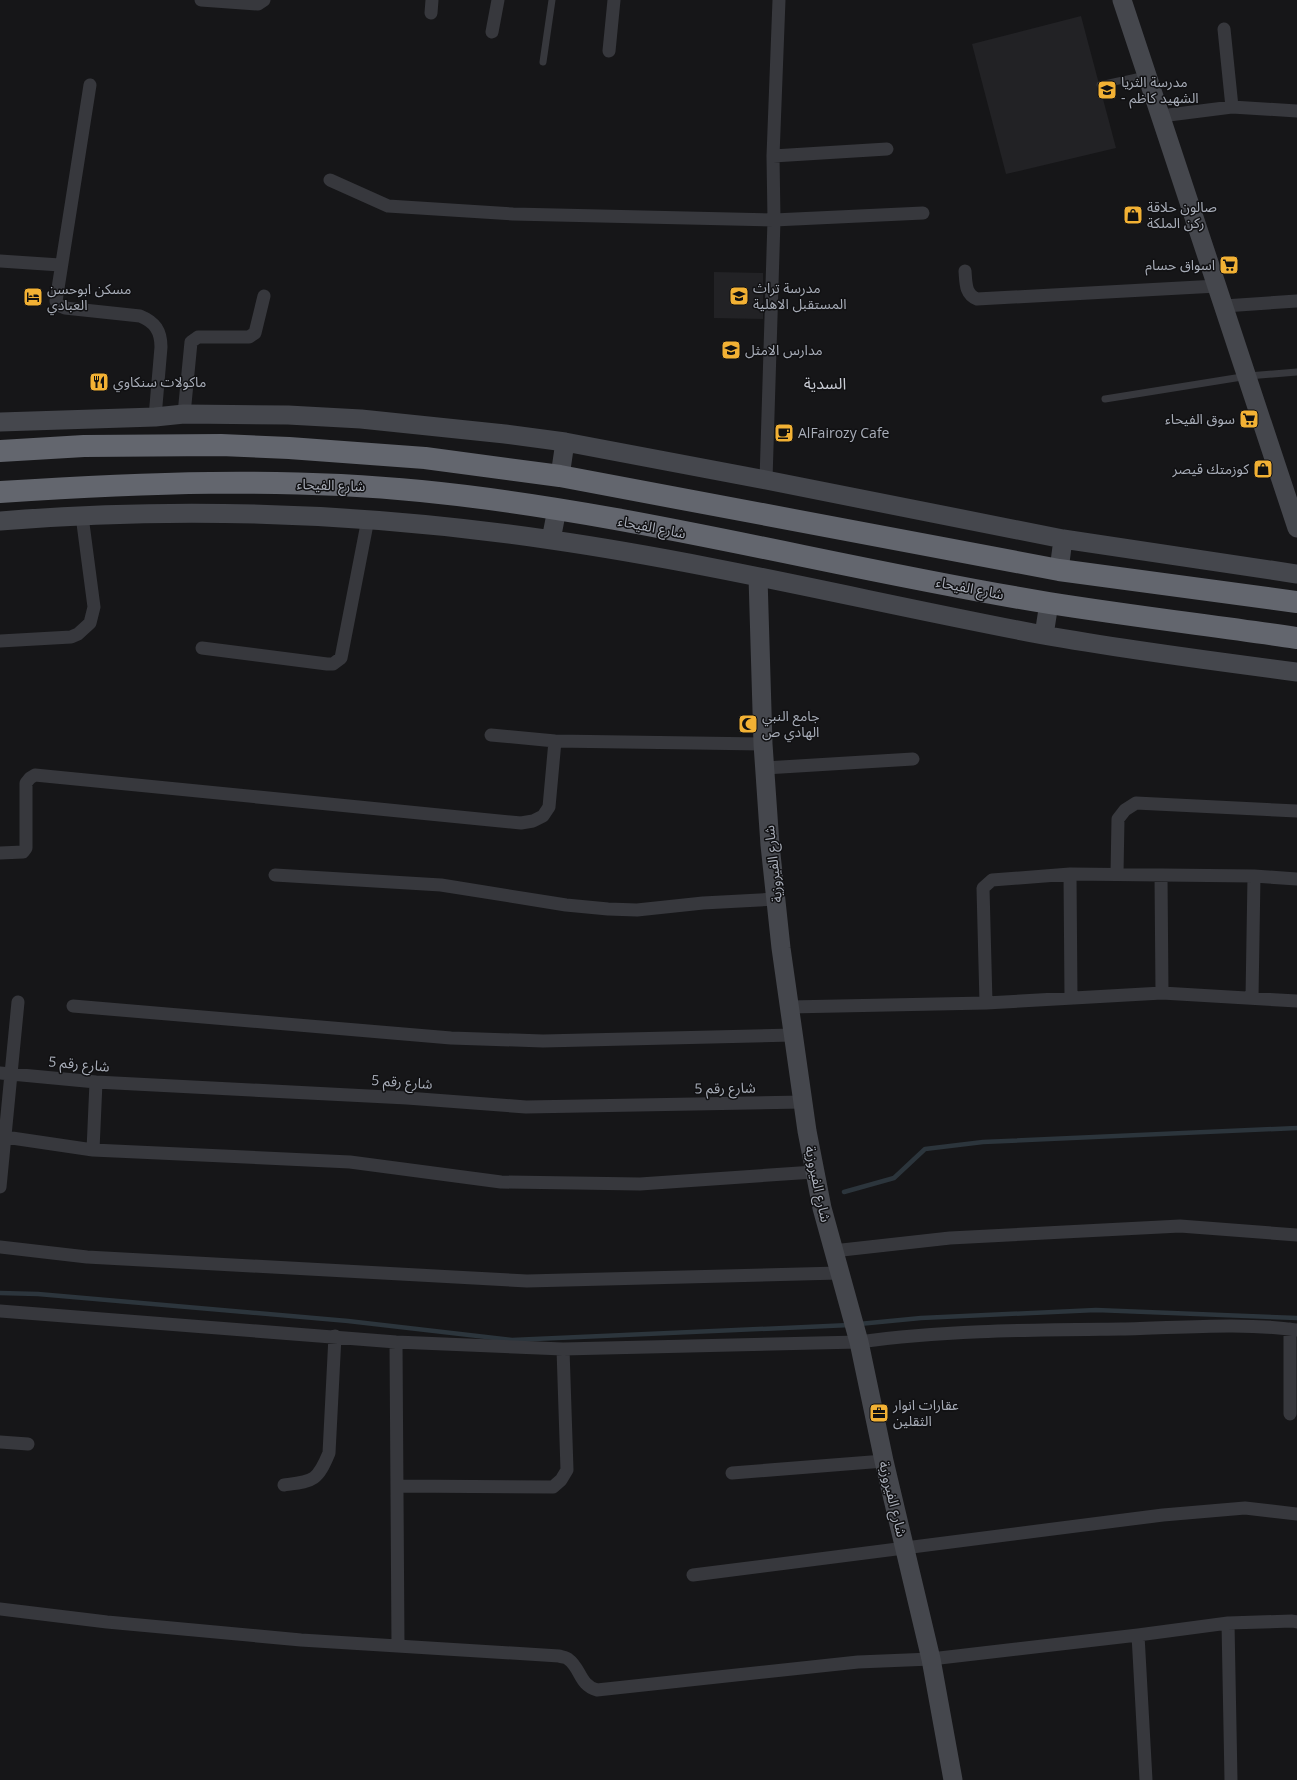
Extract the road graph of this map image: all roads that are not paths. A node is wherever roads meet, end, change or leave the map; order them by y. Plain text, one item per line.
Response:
1 (201, 0) edge
2 (264, 0) edge
3 (432, 0) edge
4 (498, 0) edge
5 (552, 0) edge
6 (614, 0) edge
7 (779, 0) edge
8 (1122, 0) edge
9 (431, 13) dead end
10 (1224, 29) dead end
11 (492, 32) dead end
12 (609, 51) dead end
13 (543, 62) dead end
14 (1147, 75) junction
15 (90, 85) dead end
16 (1100, 85) dead end
17 (1232, 107) junction
18 (1297, 111) edge
19 (1161, 116) junction
20 (888, 149) dead end
21 (773, 156) junction
22 (330, 180) dead end
23 (923, 213) dead end
24 (774, 220) junction
25 (0, 261) edge
26 (60, 265) junction
27 (965, 271) dead end
28 (1217, 286) junction
29 (264, 296) dead end
30 (1297, 301) edge
31 (1224, 306) junction
32 (1297, 372) edge
33 (1248, 376) junction
34 (1105, 399) dead end
35 (184, 414) junction
36 (155, 417) junction
37 (0, 422) edge
38 (565, 442) junction
39 (0, 451) edge
40 (560, 476) junction
41 (766, 480) junction
42 (0, 492) edge
43 (1292, 496) edge
44 (557, 509) junction
45 (82, 516) junction
46 (790, 518) junction
47 (368, 519) junction
48 (0, 521) edge
49 (1297, 528) edge
50 (1063, 538) junction
51 (552, 540) junction
52 (783, 552) junction
53 (1059, 570) junction
54 (1297, 574) edge
55 (758, 577) junction
56 (1297, 602) edge
57 (1049, 603) junction
58 (1044, 635) junction
59 (1297, 638) edge
60 (0, 641) edge
61 (202, 648) dead end
62 (1297, 672) edge
63 (491, 735) dead end
64 (555, 741) junction
65 (763, 744) junction
66 (913, 760) dead end
67 (765, 768) junction
68 (1297, 811) edge
69 (0, 853) edge
70 (275, 874) dead end
71 (1070, 874) junction
72 (1117, 874) junction
73 (1161, 875) junction
74 (1254, 876) junction
75 (1297, 879) edge
76 (776, 899) junction
77 (1162, 993) junction
78 (1071, 998) junction
79 (1252, 998) junction
80 (1297, 1001) edge
81 (18, 1002) dead end
82 (986, 1003) junction
83 (73, 1006) dead end
84 (789, 1007) junction
85 (793, 1036) junction
86 (6, 1074) edge
87 (96, 1082) junction
88 (803, 1102) junction
89 (5, 1137) junction
90 (93, 1150) junction
91 (814, 1172) junction
92 (0, 1187) edge
93 (1297, 1235) edge
94 (0, 1247) edge
95 (833, 1251) junction
96 (839, 1273) junction
97 (0, 1311) edge
98 (1293, 1329) edge
99 (854, 1330) junction
100 (335, 1336) junction
101 (396, 1342) junction
102 (563, 1349) junction
103 (1290, 1414) dead end
104 (0, 1442) edge
105 (28, 1444) dead end
106 (884, 1461) junction
107 (732, 1474) dead end
108 (284, 1485) dead end
109 (397, 1486) junction
110 (1297, 1514) edge
111 (905, 1548) junction
112 (693, 1575) dead end
113 (0, 1609) edge
114 (1297, 1622) edge
115 (1228, 1623) junction
116 (1138, 1636) junction
117 (398, 1646) junction
118 (930, 1659) junction
119 (953, 1780) edge
120 (1146, 1780) edge
121 (1231, 1780) edge

1 - 2 street
3 - 9 street
4 - 11 street
5 - 13 lane
6 - 12 street
7 - 21 street
8 - 14 street
10 - 17 street
14 - 16 lane
14 - 19 street
15 - 26 street
17 - 18 street
17 - 19 street
19 - 28 street
20 - 21 street
21 - 24 street
22 - 24 street
23 - 24 street
24 - 41 street
25 - 26 street
26 - 36 street
27 - 28 street
28 - 31 street
29 - 35 street
30 - 31 street
31 - 33 street
32 - 33 lane
33 - 34 lane
33 - 43 street
35 - 36 street
35 - 38 street
36 - 37 street
38 - 40 street
38 - 41 street
39 - 40 highway
40 - 46 highway
41 - 50 street
42 - 44 highway, شارع الفيحاء
43 - 49 street
44 - 51 street
44 - 52 highway, شارع الفيحاء
45 - 47 street
45 - 48 street
45 - 60 street
46 - 52 highway
46 - 53 highway
47 - 51 street
47 - 61 street
50 - 53 street
50 - 54 street
51 - 55 street
52 - 57 highway, شارع الفيحاء
53 - 56 highway
55 - 58 street
55 - 65 street, شارع الفيروزية
57 - 58 street
57 - 59 highway, شارع الفيحاء
58 - 62 street
63 - 64 street
64 - 65 street
64 - 69 street
65 - 67 street, شارع الفيروزية
66 - 67 street
67 - 76 street, شارع الفيروزية
68 - 72 street
70 - 76 street
71 - 72 street
71 - 78 street
71 - 82 street
72 - 73 street
73 - 74 street
73 - 77 street
74 - 75 street
74 - 79 street
76 - 84 street, شارع الفيروزية
77 - 78 street
77 - 79 street
78 - 82 street
79 - 80 street
81 - 86 street
82 - 84 street
83 - 85 street
84 - 85 street, شارع الفيروزية
85 - 88 street, شارع الفيروزية
86 - 87 street, شارع رقم 5
86 - 89 street
87 - 88 street, شارع رقم 5
87 - 90 street
88 - 91 street, شارع الفيروزية
89 - 90 street
89 - 92 street
90 - 91 street
91 - 95 street, شارع الفيروزية
93 - 95 street
94 - 96 street
95 - 96 street, شارع الفيروزية
96 - 99 street, شارع الفيروزية
97 - 100 street
98 - 99 street
98 - 103 street
99 - 102 street
99 - 106 street, شارع الفيروزية
100 - 101 street
100 - 108 street
101 - 102 street
101 - 109 street
102 - 109 street
104 - 105 street
106 - 107 street
106 - 111 street, شارع الفيروزية
109 - 117 street
110 - 111 street
111 - 112 street
111 - 118 street, شارع الفيروزية
113 - 117 street
114 - 115 street
115 - 116 street
115 - 121 street
116 - 118 street
116 - 120 street
117 - 118 street
118 - 119 street, شارع الفيروزية

